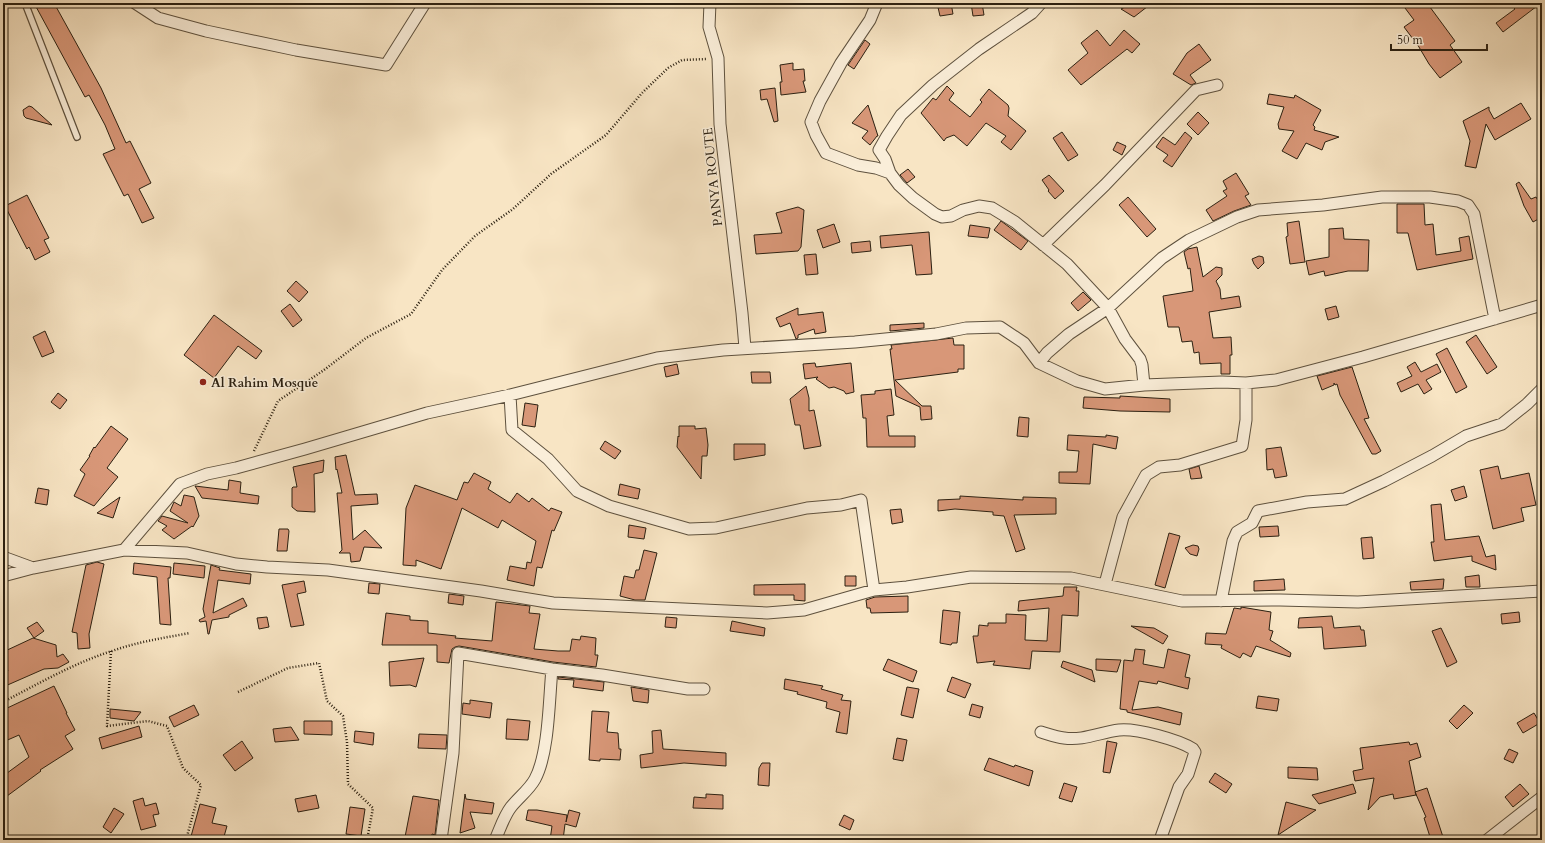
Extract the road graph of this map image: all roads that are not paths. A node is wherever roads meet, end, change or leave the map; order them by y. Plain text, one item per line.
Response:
1 (26, 3) edge
2 (135, 3) edge
3 (425, 3) edge
4 (709, 3) edge
5 (877, 3) edge
6 (1041, 3) edge
7 (1217, 85) dead end
8 (77, 137) dead end
9 (890, 173) junction
10 (1043, 245) junction
11 (1542, 305) edge
12 (1108, 308) junction
13 (1495, 319) junction
14 (745, 348) junction
15 (1039, 363) junction
16 (1246, 383) junction
17 (1144, 385) junction
18 (1542, 389) edge
19 (510, 395) junction
20 (124, 550) junction
21 (3, 557) edge
22 (33, 568) junction
23 (3, 576) edge
24 (1105, 584) junction
25 (874, 590) junction
26 (1542, 591) edge
27 (1221, 601) junction
28 (552, 669) junction
29 (704, 689) dead end
30 (1040, 732) dead end
31 (1542, 797) edge
32 (441, 840) edge
33 (495, 840) edge
34 (1160, 840) edge
35 (1487, 840) edge

1 - 8 lane
2 - 3 street
4 - 14 street, PANYA ROUTE
5 - 9 street
6 - 9 street
7 - 10 street
9 - 10 street
10 - 12 street
11 - 13 street
12 - 13 street
12 - 15 street
12 - 17 street
13 - 16 street
14 - 15 street
14 - 19 street
15 - 17 street
16 - 17 street
16 - 24 street
18 - 27 street
19 - 20 street
19 - 25 street
20 - 22 street
20 - 25 street
21 - 22 street
22 - 23 street
24 - 25 street
24 - 27 street
26 - 27 street
28 - 29 street
28 - 32 street
28 - 33 street
30 - 34 street
31 - 35 street

